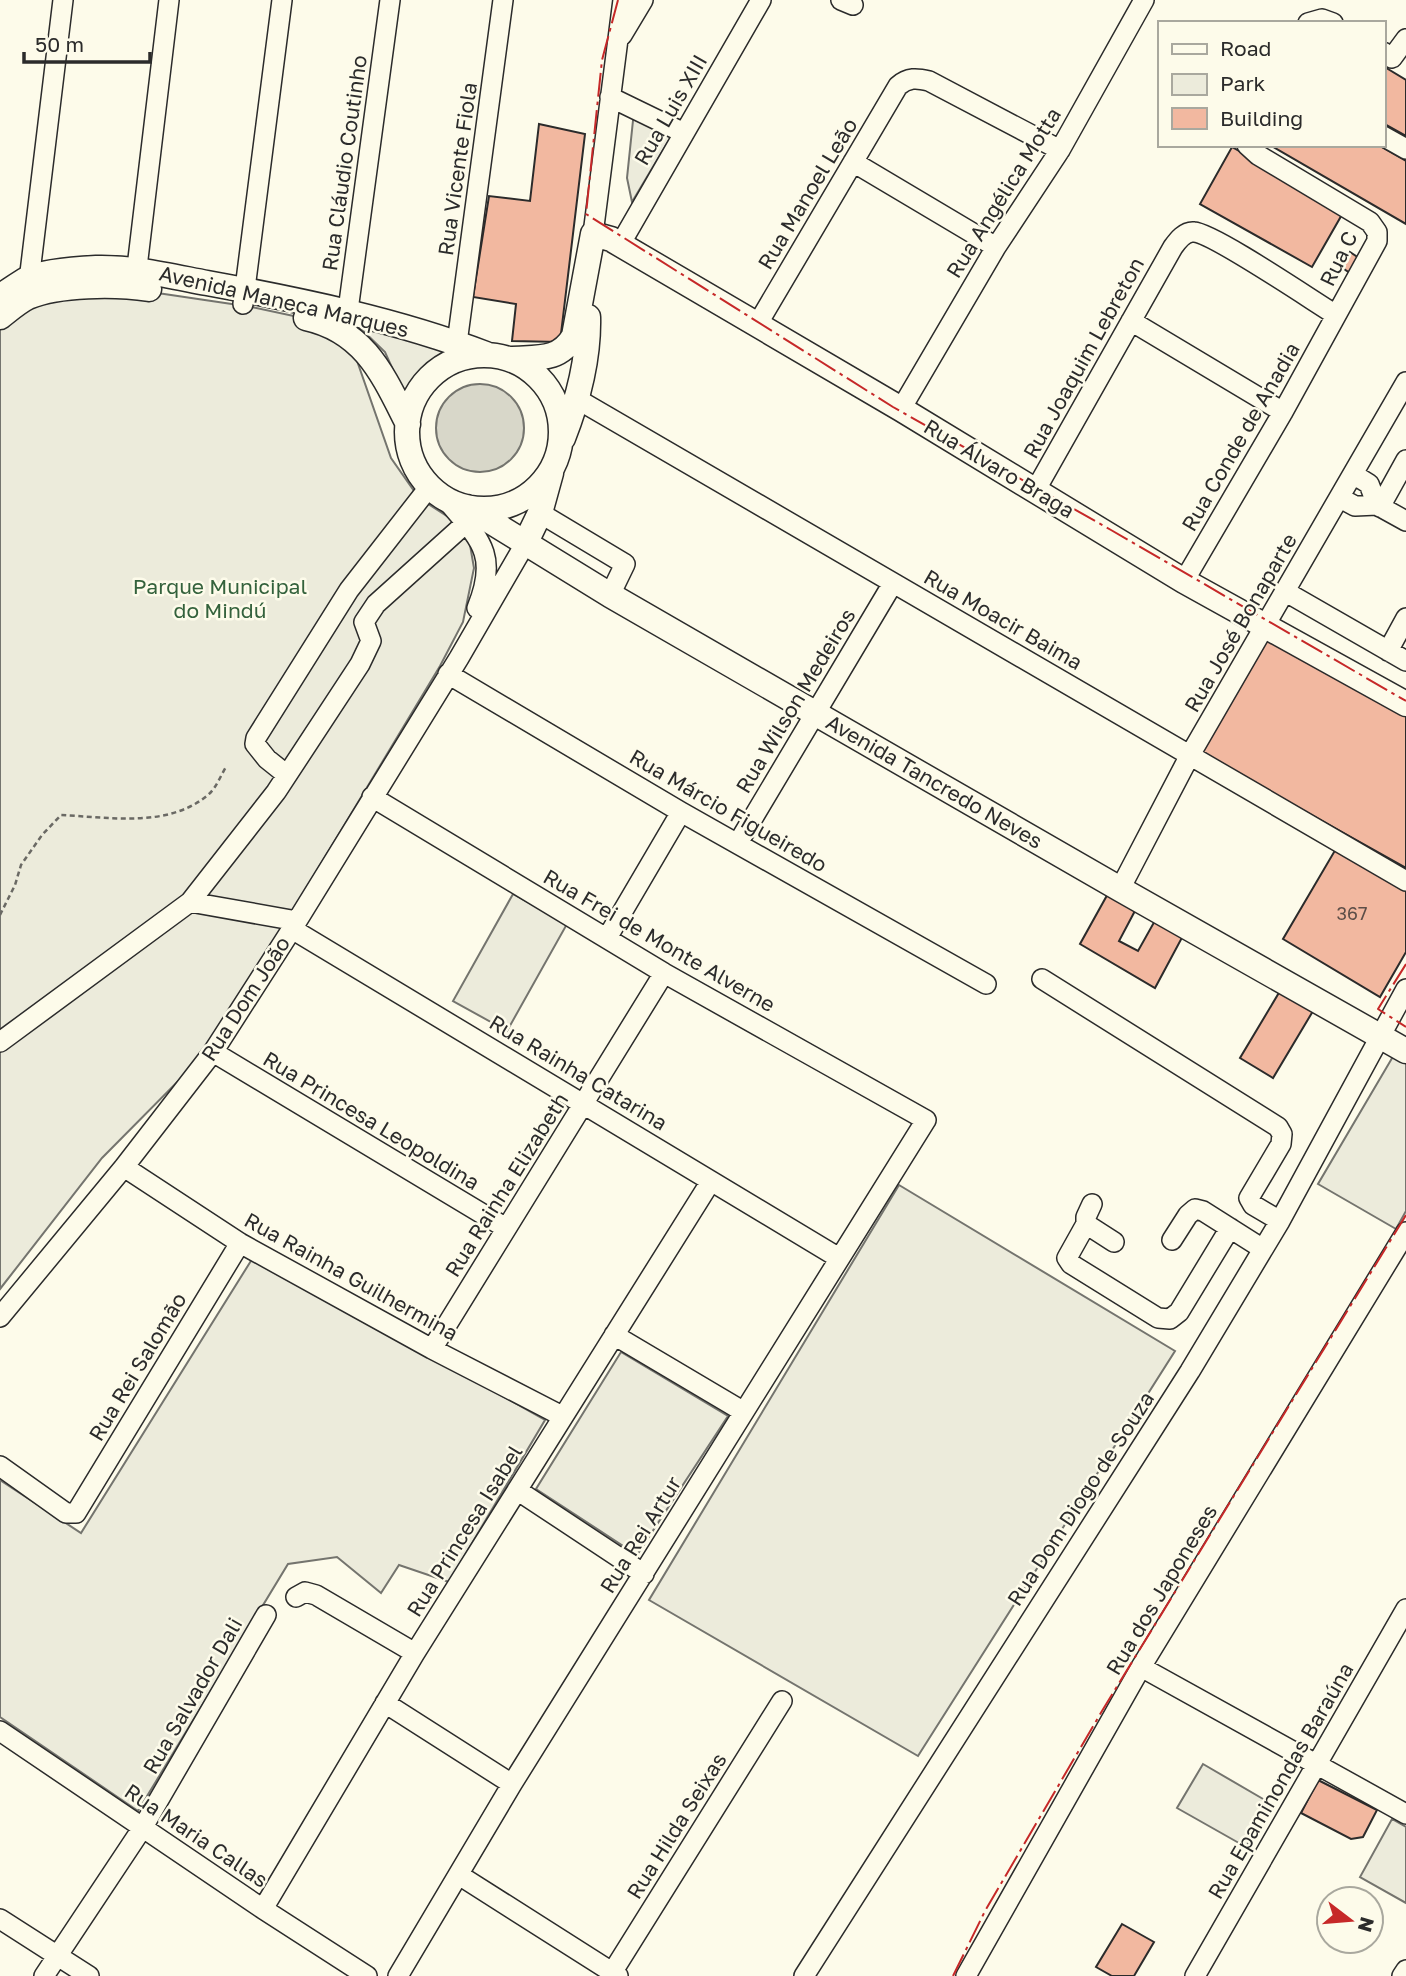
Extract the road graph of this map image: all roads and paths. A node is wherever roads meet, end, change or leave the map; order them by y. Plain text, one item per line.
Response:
1 (63, 0) edge
2 (169, 0) edge
3 (282, 0) edge
4 (390, 0) edge
5 (503, 0) edge
6 (623, 0) edge
7 (643, 0) edge
8 (761, 0) edge
9 (1144, 0) edge
10 (1406, 39) edge
11 (617, 41) junction
12 (1394, 59) edge
13 (610, 97) junction
14 (684, 133) junction
15 (1385, 137) edge
16 (1249, 147) edge
17 (1406, 149) edge
18 (1060, 150) junction
19 (853, 162) junction
20 (593, 234) junction
21 (621, 243) junction
22 (996, 247) junction
23 (588, 271) junction
24 (135, 278) junction
25 (28, 288) junction
26 (0, 296) edge
27 (244, 297) junction
28 (1336, 315) junction
29 (0, 317) edge
30 (1131, 321) junction
31 (346, 323) junction
32 (757, 325) junction
33 (457, 343) junction
34 (498, 357) junction
35 (1406, 383) edge
36 (577, 400) junction
37 (901, 409) junction
38 (1283, 411) junction
39 (408, 424) junction
40 (556, 455) junction
41 (1406, 460) edge
42 (1353, 474) junction
43 (436, 491) junction
44 (1035, 491) junction
45 (1340, 498) junction
46 (1378, 506) junction
47 (540, 513) junction
48 (466, 515) junction
49 (1406, 521) edge
50 (525, 544) junction
51 (1184, 581) junction
52 (893, 583) junction
53 (1286, 592) junction
54 (610, 595) junction
55 (340, 606) junction
56 (1406, 618) edge
57 (364, 622) junction
58 (1266, 626) junction
59 (1388, 651) junction
60 (1406, 661) edge
61 (454, 666) junction
62 (1406, 704) edge
63 (816, 713) junction
64 (1190, 755) junction
65 (226, 766) dead end
66 (287, 775) junction
67 (372, 797) junction
68 (681, 813) junction
69 (738, 843) junction
70 (1406, 881) edge
71 (1119, 889) junction
72 (190, 902) junction
73 (0, 915) edge
74 (295, 925) junction
75 (607, 938) junction
76 (664, 973) junction
77 (1042, 979) dead end
78 (986, 984) dead end
79 (1406, 989) edge
80 (1381, 1037) junction
81 (0, 1042) edge
82 (1406, 1051) edge
83 (214, 1052) junction
84 (584, 1103) junction
85 (926, 1120) joint
86 (124, 1167) junction
87 (711, 1181) junction
88 (1093, 1204) dead end
89 (1280, 1221) junction
90 (1086, 1224) junction
91 (506, 1228) junction
92 (1230, 1228) junction
93 (1406, 1231) edge
94 (1172, 1240) dead end
95 (1114, 1242) dead end
96 (240, 1243) junction
97 (1263, 1249) junction
98 (839, 1258) junction
99 (0, 1317) edge
100 (614, 1335) junction
101 (432, 1349) junction
102 (744, 1412) junction
103 (562, 1416) junction
104 (0, 1466) edge
105 (517, 1490) junction
106 (644, 1574) junction
107 (296, 1597) dead end
108 (1406, 1609) edge
109 (266, 1615) dead end
110 (415, 1653) junction
111 (1142, 1667) junction
112 (782, 1701) dead end
113 (385, 1703) junction
114 (0, 1731) edge
115 (1318, 1764) junction
116 (512, 1784) junction
117 (1406, 1814) edge
118 (143, 1827) junction
119 (459, 1875) junction
120 (263, 1909) junction
121 (0, 1919) edge
122 (57, 1956) junction
123 (1406, 1970) edge
124 (614, 1975) edge
125 (44, 1976) edge
126 (89, 1976) edge
127 (367, 1976) edge
128 (398, 1976) edge
129 (804, 1976) edge
130 (966, 1976) edge
131 (1195, 1976) edge
132 (1402, 1976) edge

1 - 25 street
2 - 24 street
3 - 27 street
4 - 31 street, Rua Cláudio Coutinho
5 - 33 street, Rua Vicente Fiola
6 - 11 street
7 - 11 street
8 - 14 street, Rua Luis XIII
9 - 18 street, Rua Angélica Motta
10 - 12 street
11 - 13 street
13 - 14 street
13 - 20 street
14 - 21 street, Rua Luis XIII
15 - 17 street
16 - 28 street, Rua C
18 - 19 street, Rua Manoel Leão
18 - 22 street, Rua Angélica Motta
19 - 22 street
19 - 32 street, Rua Manoel Leão
20 - 21 main road, Rua Álvaro Braga
20 - 23 main road
21 - 32 main road, Rua Álvaro Braga
22 - 37 street, Rua Angélica Motta
23 - 34 main road
23 - 36 main road
24 - 25 main road, Avenida Maneca Marques
24 - 27 main road, Avenida Maneca Marques
25 - 26 main road, Avenida Maneca Marques
25 - 29 main road, Avenida Maneca Marques
27 - 31 main road, Avenida Maneca Marques
28 - 30 street, Rua Joaquim Lebreton
28 - 38 street, Rua Conde de Anadia
30 - 38 street
30 - 44 street, Rua Joaquim Lebreton
31 - 33 main road, Avenida Maneca Marques
31 - 39 main road, Avenida Maneca Marques
32 - 37 main road, Rua Álvaro Braga
33 - 34 main road, Avenida Maneca Marques
34 - 39 main road
34 - 40 main road
35 - 42 street, Rua José Bonaparte
36 - 40 main road
36 - 52 street, Rua Moacir Baima
37 - 44 main road, Rua Álvaro Braga
38 - 51 street, Rua Conde de Anadia
39 - 43 main road
40 - 47 main road, Rua Dom João
40 - 48 main road
41 - 46 street
42 - 45 street, Rua José Bonaparte
42 - 46 street
43 - 48 main road
43 - 55 street
44 - 51 main road, Rua Álvaro Braga
45 - 46 street
45 - 53 street, Rua José Bonaparte
46 - 49 street
47 - 50 main road, Rua Dom João
47 - 54 street
48 - 50 main road, Avenida Tancredo Neves
48 - 57 street
48 - 61 street, Rua Dom João
50 - 54 main road, Avenida Tancredo Neves
50 - 61 street, Rua Dom João
51 - 58 main road, Rua Álvaro Braga
52 - 63 street, Rua Wilson Medeiros
52 - 64 street, Rua Moacir Baima
53 - 58 street, Rua José Bonaparte
53 - 59 street
54 - 63 main road, Avenida Tancredo Neves
55 - 57 street
55 - 66 street
56 - 59 street
57 - 66 street
58 - 62 main road, Rua Álvaro Braga
58 - 64 street, Rua José Bonaparte
59 - 60 street
61 - 67 street, Rua Dom João
61 - 68 street, Rua Márcio Figueiredo
63 - 69 street, Rua Wilson Medeiros
63 - 71 main road, Avenida Tancredo Neves
64 - 70 street, Rua Moacir Baima
64 - 71 street, Rua José Bonaparte
65 - 73 path
66 - 72 street
67 - 74 street, Rua Dom João
67 - 75 street, Rua Frei de Monte Alverne
68 - 69 street, Rua Márcio Figueiredo
68 - 75 street
69 - 78 street, Rua Márcio Figueiredo
71 - 80 main road, Avenida Tancredo Neves
72 - 74 street
72 - 81 street
74 - 83 street, Rua Dom João
74 - 84 street, Rua Rainha Catarina
75 - 76 street, Rua Frei de Monte Alverne
76 - 84 street, Rua Rainha Elizabeth
76 - 85 street, Rua Frei de Monte Alverne
77 - 89 street
79 - 80 street, Rua Dom Diogo de Souza
80 - 82 main road, Avenida Tancredo Neves
80 - 89 street, Rua Dom Diogo de Souza
83 - 86 street, Rua Dom João
83 - 91 street, Rua Princesa Leopoldina
84 - 87 street, Rua Rainha Catarina
84 - 91 street, Rua Rainha Elizabeth
85 - 98 street, Rua Rei Artur
86 - 96 street, Rua Rainha Guilhermina
86 - 99 street, Rua Dom João
87 - 98 street, Rua Rainha Catarina
87 - 100 street, Rua Princesa Isabel
88 - 90 street
89 - 97 street, Rua Dom Diogo de Souza
90 - 92 street
90 - 95 street
91 - 101 street, Rua Rainha Elizabeth
92 - 94 street
92 - 97 street
93 - 111 street, Rua dos Japoneses
96 - 101 street, Rua Rainha Guilhermina
96 - 104 street, Rua Rei Salomão
97 - 129 street, Rua Dom Diogo de Souza
98 - 102 street, Rua Rei Artur
100 - 102 street
100 - 103 street, Rua Princesa Isabel
101 - 103 street, Rua Rainha Guilhermina
102 - 106 street, Rua Rei Artur
103 - 105 street, Rua Princesa Isabel
105 - 106 street
105 - 110 street, Rua Princesa Isabel
106 - 116 street, Rua Rei Artur
107 - 110 street
108 - 115 street, Rua Epaminondas Baraúna
109 - 118 street, Rua Salvador Dali
110 - 113 street, Rua Princesa Isabel
111 - 115 street
111 - 130 street, Rua dos Japoneses
112 - 124 street, Rua Hilda Seixas
113 - 116 street
113 - 120 street, Rua Princesa Isabel
114 - 118 street, Rua Maria Callas
115 - 117 street
115 - 131 street, Rua Epaminondas Baraúna
116 - 119 street, Rua Rei Artur
118 - 120 street, Rua Maria Callas
118 - 122 street, Rua Salvador Dali
119 - 124 street
119 - 128 street, Rua Rei Artur
120 - 127 street, Rua Maria Callas
121 - 122 street
122 - 125 street, Rua Salvador Dali
122 - 126 street
123 - 132 street

